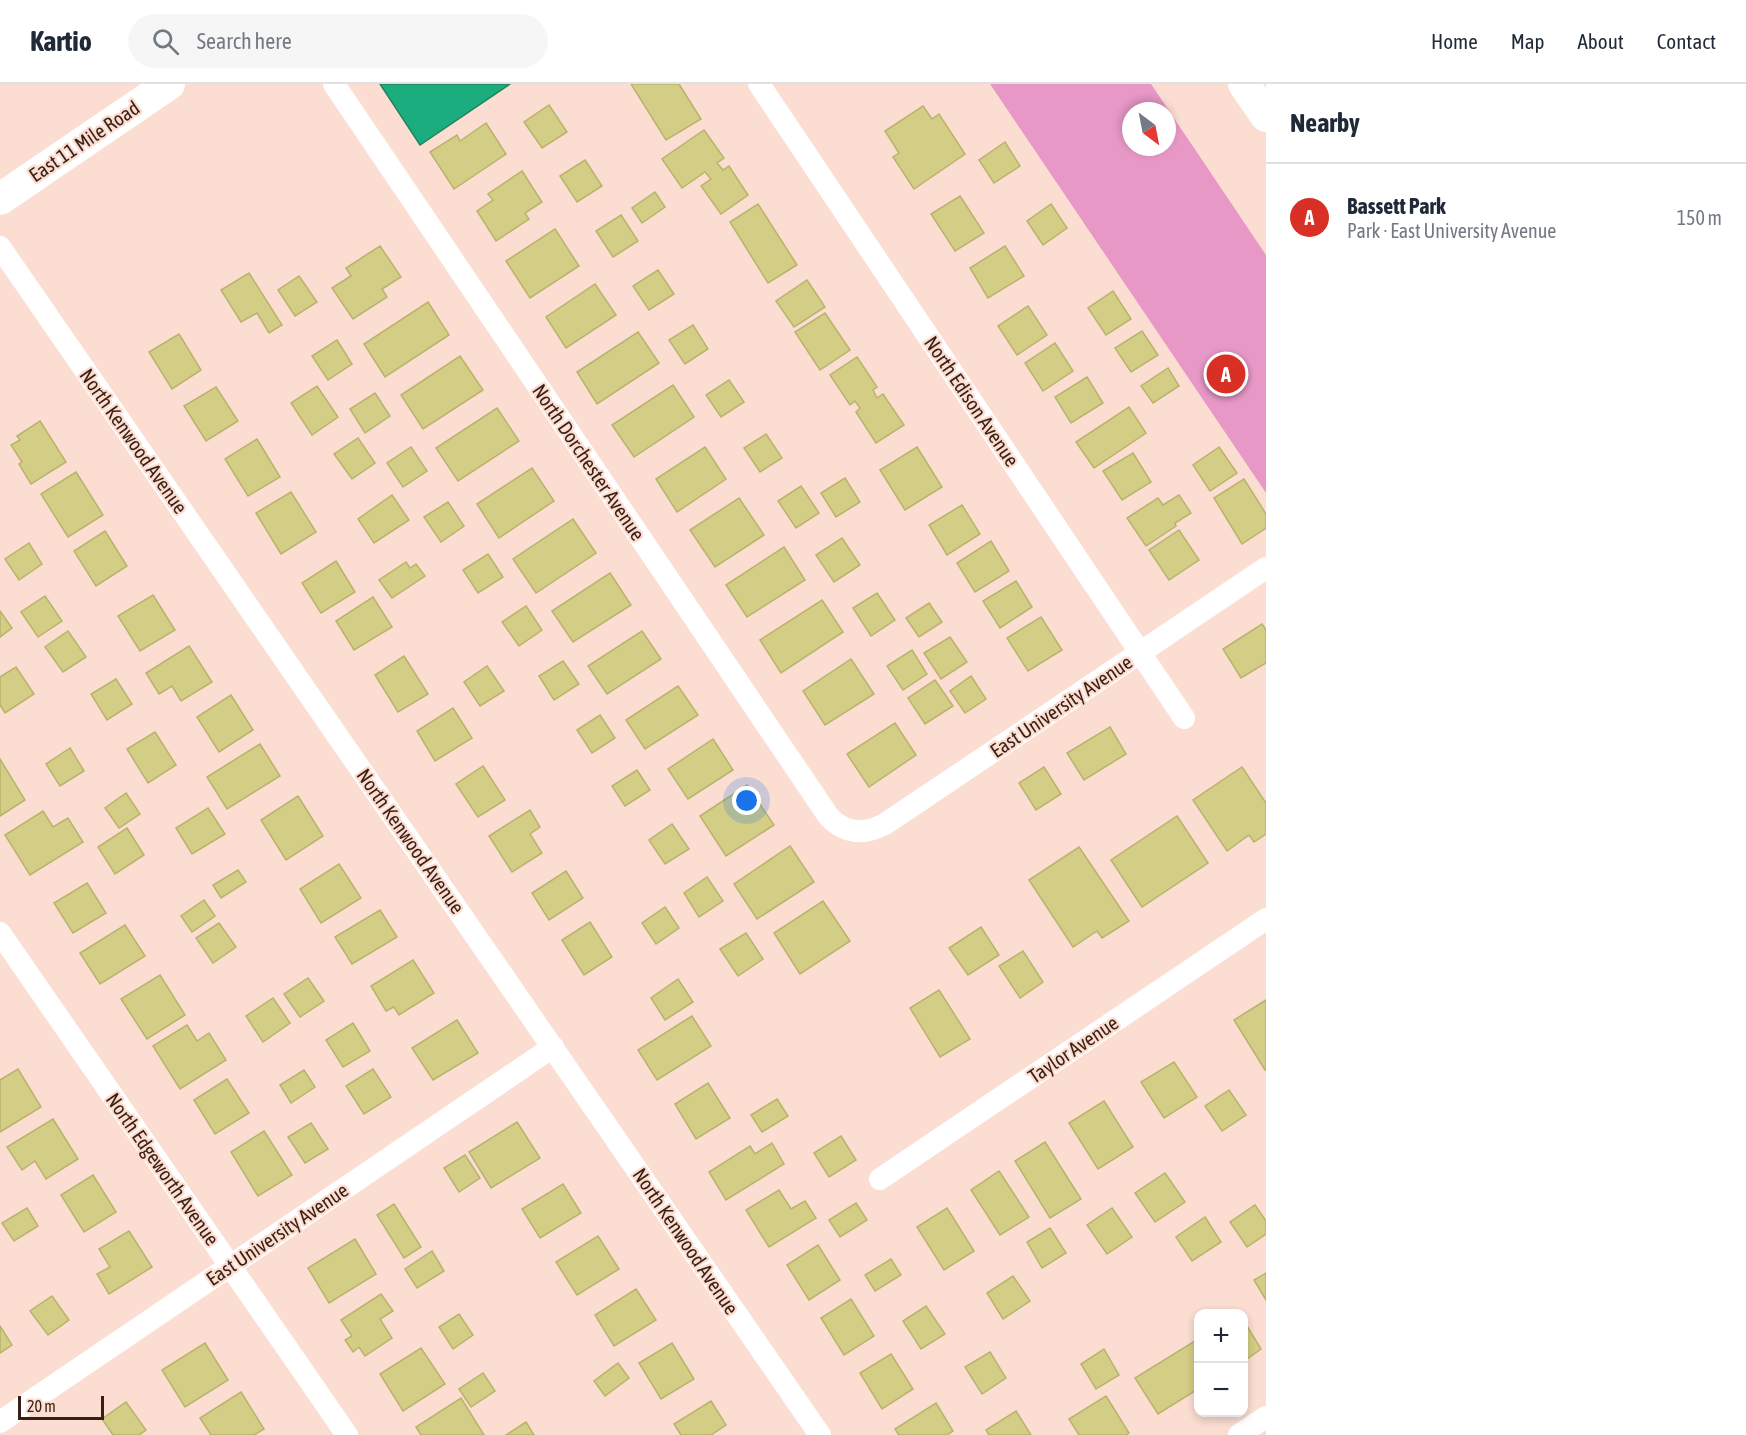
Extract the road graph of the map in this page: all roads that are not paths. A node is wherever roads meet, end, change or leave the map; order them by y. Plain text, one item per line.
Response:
1 (169, 84) edge
2 (334, 84) edge
3 (759, 84) edge
4 (1244, 84) edge
5 (1266, 116) edge
6 (0, 199) edge
7 (0, 248) edge
8 (1266, 568) edge
9 (1141, 653) junction
10 (1184, 718) dead end
11 (852, 831) joint
12 (1266, 919) edge
13 (0, 933) edge
14 (553, 1047) junction
15 (880, 1179) dead end
16 (230, 1265) junction
17 (1266, 1417) edge
18 (0, 1422) edge
19 (347, 1435) edge
20 (820, 1435) edge
21 (1239, 1435) edge

1 - 6 main road, East 11 Mile Road
2 - 11 street, North Dorchester Avenue
3 - 9 street, North Edison Avenue
4 - 5 main road
7 - 14 street, North Kenwood Avenue
8 - 9 street, East University Avenue
9 - 10 street, North Edison Avenue
9 - 11 street, East University Avenue
12 - 15 street, Taylor Avenue
13 - 16 street, North Edgeworth Avenue
14 - 16 street, East University Avenue
14 - 20 street, North Kenwood Avenue
16 - 18 street, East University Avenue
16 - 19 street, North Edgeworth Avenue
17 - 21 street

